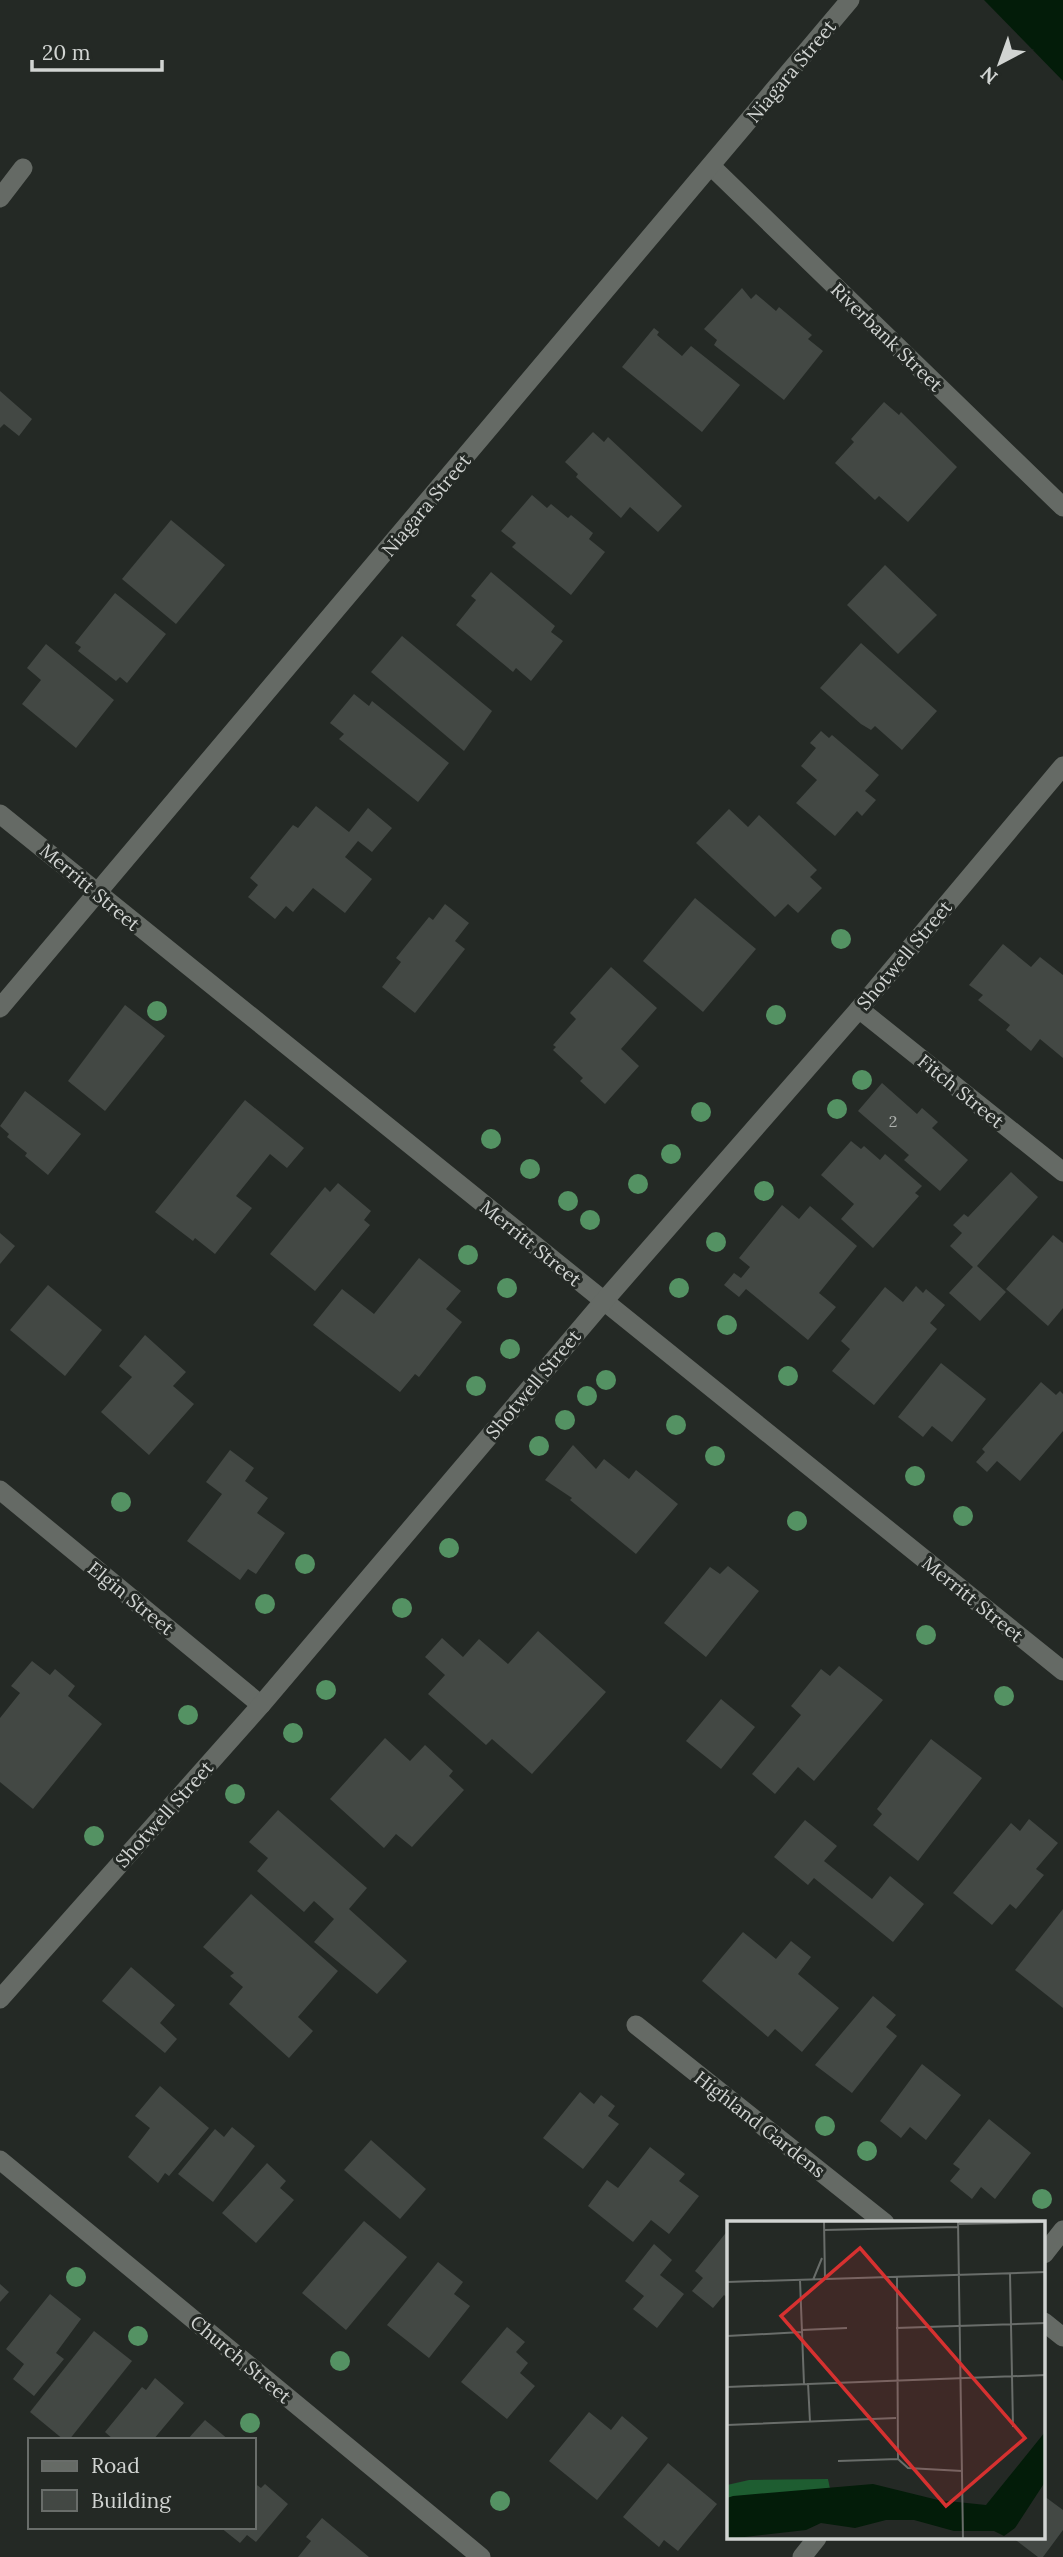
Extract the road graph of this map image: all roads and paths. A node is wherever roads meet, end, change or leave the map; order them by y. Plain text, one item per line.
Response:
1 (850, 0) edge
2 (712, 167) junction
3 (23, 168) dead end
4 (0, 198) edge
5 (1063, 507) edge
6 (1063, 766) edge
7 (0, 814) edge
8 (97, 894) junction
9 (0, 1008) edge
10 (859, 1009) junction
11 (1063, 1172) edge
12 (603, 1302) junction
13 (0, 1490) edge
14 (1063, 1671) edge
15 (261, 1705) junction
16 (0, 1999) edge
17 (636, 2025) dead end
18 (0, 2160) edge
19 (882, 2221) edge
20 (1063, 2230) edge
21 (1046, 2251) edge
22 (1046, 2324) edge
23 (1063, 2337) edge
24 (815, 2540) edge
25 (479, 2556) edge
26 (802, 2557) edge

1 - 2 street, Niagara Street
2 - 5 street, Riverbank Street
2 - 8 street, Niagara Street
3 - 4 street
6 - 10 street, Shotwell Street
7 - 8 street, Merritt Street
8 - 9 street, Niagara Street
8 - 12 street, Merritt Street
10 - 11 street, Fitch Street
10 - 12 street, Shotwell Street
12 - 14 street, Merritt Street
12 - 15 street, Shotwell Street
13 - 15 street, Elgin Street
15 - 16 street, Shotwell Street
17 - 19 street, Highland Gardens
18 - 25 street, Church Street
20 - 21 street
22 - 23 street
24 - 26 street

